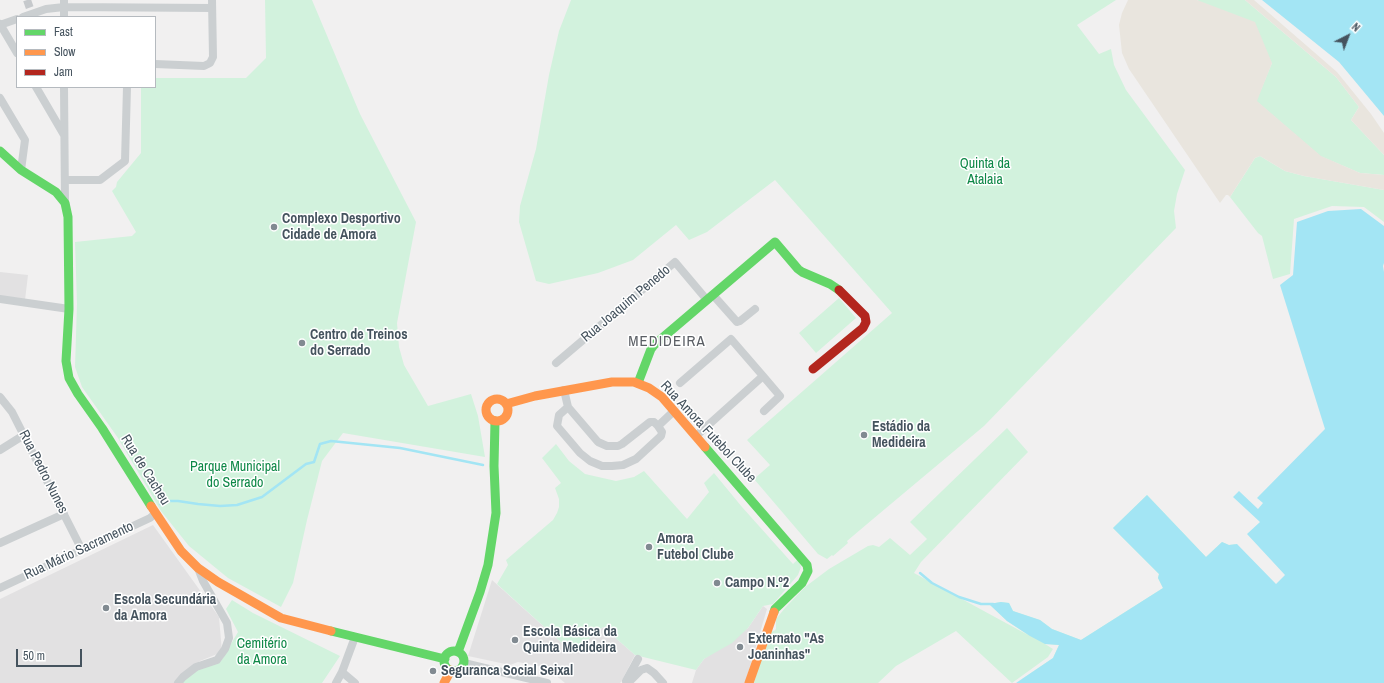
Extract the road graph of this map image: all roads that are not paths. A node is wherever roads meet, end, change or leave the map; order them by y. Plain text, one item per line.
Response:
1 (64, 3) edge
2 (212, 4) edge
3 (26, 16) edge
4 (64, 16) edge
5 (16, 19) edge
6 (0, 24) edge
7 (16, 51) edge
8 (156, 64) edge
9 (37, 88) edge
10 (64, 88) edge
11 (127, 88) edge
12 (0, 98) edge
13 (64, 136) junction
14 (0, 152) edge
15 (22, 170) junction
16 (65, 180) junction
17 (65, 203) junction
18 (710, 297) junction
19 (0, 299) edge
20 (69, 309) junction
21 (755, 309) dead end
22 (556, 362) dead end
23 (813, 369) dead end
24 (763, 376) junction
25 (638, 383) junction
26 (680, 383) dead end
27 (564, 390) junction
28 (0, 397) edge
29 (506, 404) junction
30 (568, 406) junction
31 (674, 411) junction
32 (764, 411) dead end
33 (495, 421) junction
34 (658, 426) junction
35 (24, 435) junction
36 (696, 436) junction
37 (0, 450) edge
38 (156, 513) junction
39 (64, 514) junction
40 (0, 543) edge
41 (82, 550) junction
42 (198, 568) junction
43 (0, 588) edge
44 (355, 637) junction
45 (458, 652) junction
46 (638, 658) dead end
47 (445, 659) junction
48 (464, 663) junction
49 (451, 670) junction
50 (342, 672) junction
51 (178, 683) edge
52 (336, 683) edge
53 (355, 683) edge
54 (444, 683) edge
55 (547, 683) edge
56 (627, 683) edge
57 (663, 683) edge
58 (749, 683) edge

1 - 2 street
1 - 3 street
1 - 4 street
2 - 8 street
5 - 6 street
6 - 7 street
9 - 13 street
10 - 13 street
11 - 16 street
12 - 15 street
13 - 16 street
14 - 15 street
15 - 17 street
16 - 17 street
17 - 20 street, Rua de Cacheu
18 - 21 street
18 - 22 street, Rua Joaquim Penedo
18 - 23 street
18 - 25 street
19 - 20 street
20 - 38 street, Rua de Cacheu
24 - 26 street
24 - 32 street
24 - 36 street
25 - 27 street, Rua Amora Futebol Clube
25 - 31 street, Rua Amora Futebol Clube
27 - 29 street, Rua Amora Futebol Clube
27 - 30 street
28 - 35 street, Rua Pedro Nunes
29 - 33 street
29 - 33 street
30 - 34 street
30 - 34 street
31 - 34 street
31 - 36 street, Rua Amora Futebol Clube
33 - 45 street
35 - 37 street
35 - 39 street, Rua Pedro Nunes
36 - 58 street, Rua Amora Futebol Clube
38 - 41 street, Rua Mário Sacramento
38 - 42 street, Rua de Cacheu
39 - 40 street
39 - 41 street, Rua Pedro Nunes
41 - 43 street, Rua Mário Sacramento
42 - 44 street, Rua de Cacheu
42 - 51 street
44 - 47 street, Rua de Cacheu
44 - 50 street
45 - 47 street
45 - 48 street
46 - 56 street
47 - 49 street
48 - 49 street
48 - 55 street
49 - 54 street
50 - 52 street
50 - 53 street
56 - 57 street

